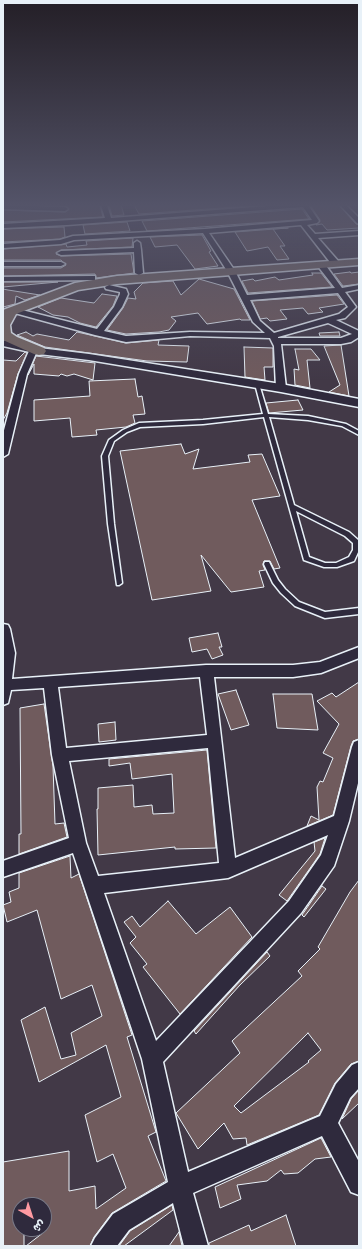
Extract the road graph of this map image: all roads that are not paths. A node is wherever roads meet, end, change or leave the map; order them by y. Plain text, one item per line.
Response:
1 (139, 263) edge
2 (226, 263) edge
3 (325, 263) edge
4 (330, 263) edge
5 (3, 264) edge
6 (39, 264) joint
7 (61, 264) joint
8 (230, 269) junction
9 (139, 273) junction
10 (3, 279) edge
11 (62, 282) junction
12 (359, 287) edge
13 (109, 288) dead end
14 (341, 290) junction
15 (245, 298) junction
16 (355, 304) edge
17 (8, 312) edge
18 (329, 320) junction
19 (297, 330) junction
20 (98, 332) junction
21 (358, 334) edge
22 (274, 339) junction
23 (303, 341) junction
24 (3, 343) edge
25 (3, 349) edge
26 (36, 351) junction
27 (257, 384) junction
28 (281, 388) junction
29 (359, 403) edge
30 (8, 411) edge
31 (266, 415) junction
32 (359, 433) edge
33 (3, 454) edge
34 (291, 506) junction
35 (267, 564) dead end
36 (119, 583) dead end
37 (359, 611) edge
38 (3, 629) edge
39 (359, 652) edge
40 (206, 671) junction
41 (50, 681) junction
42 (4, 685) edge
43 (3, 700) edge
44 (215, 741) junction
45 (359, 747) edge
46 (60, 755) junction
47 (341, 821) junction
48 (78, 843) junction
49 (3, 869) edge
50 (228, 870) junction
51 (94, 885) junction
52 (152, 1059) junction
53 (359, 1072) edge
54 (327, 1123) junction
55 (357, 1175) edge
56 (180, 1187) junction
57 (103, 1246) edge
58 (196, 1246) edge

1 - 9 street
2 - 8 street
3 - 8 main road
4 - 14 street
5 - 6 street
6 - 7 street
7 - 11 street
8 - 9 main road
8 - 15 street
8 - 17 main road
9 - 11 main road
10 - 11 street
11 - 17 main road
12 - 14 street
13 - 20 street
14 - 15 street
14 - 16 street
15 - 22 street
16 - 18 street
17 - 20 street
17 - 26 main road
18 - 19 street
18 - 21 street
19 - 22 street
19 - 23 street
20 - 22 street
21 - 23 street
22 - 23 street
22 - 28 street
24 - 26 street
25 - 26 street
26 - 27 street
26 - 30 street
27 - 28 street
27 - 31 lane
28 - 29 street
30 - 33 street
31 - 32 lane
31 - 34 lane
31 - 36 lane
34 - 34 lane
35 - 37 lane
38 - 42 street
39 - 40 street
40 - 41 street
40 - 44 street
41 - 42 street
41 - 46 street
42 - 43 street
44 - 46 street
44 - 50 street
45 - 47 street
46 - 48 street
47 - 50 street
47 - 52 street
48 - 49 street
48 - 51 street
50 - 51 street
51 - 52 street
52 - 56 street
53 - 54 street
54 - 55 street
54 - 56 street
56 - 57 street
56 - 58 street

